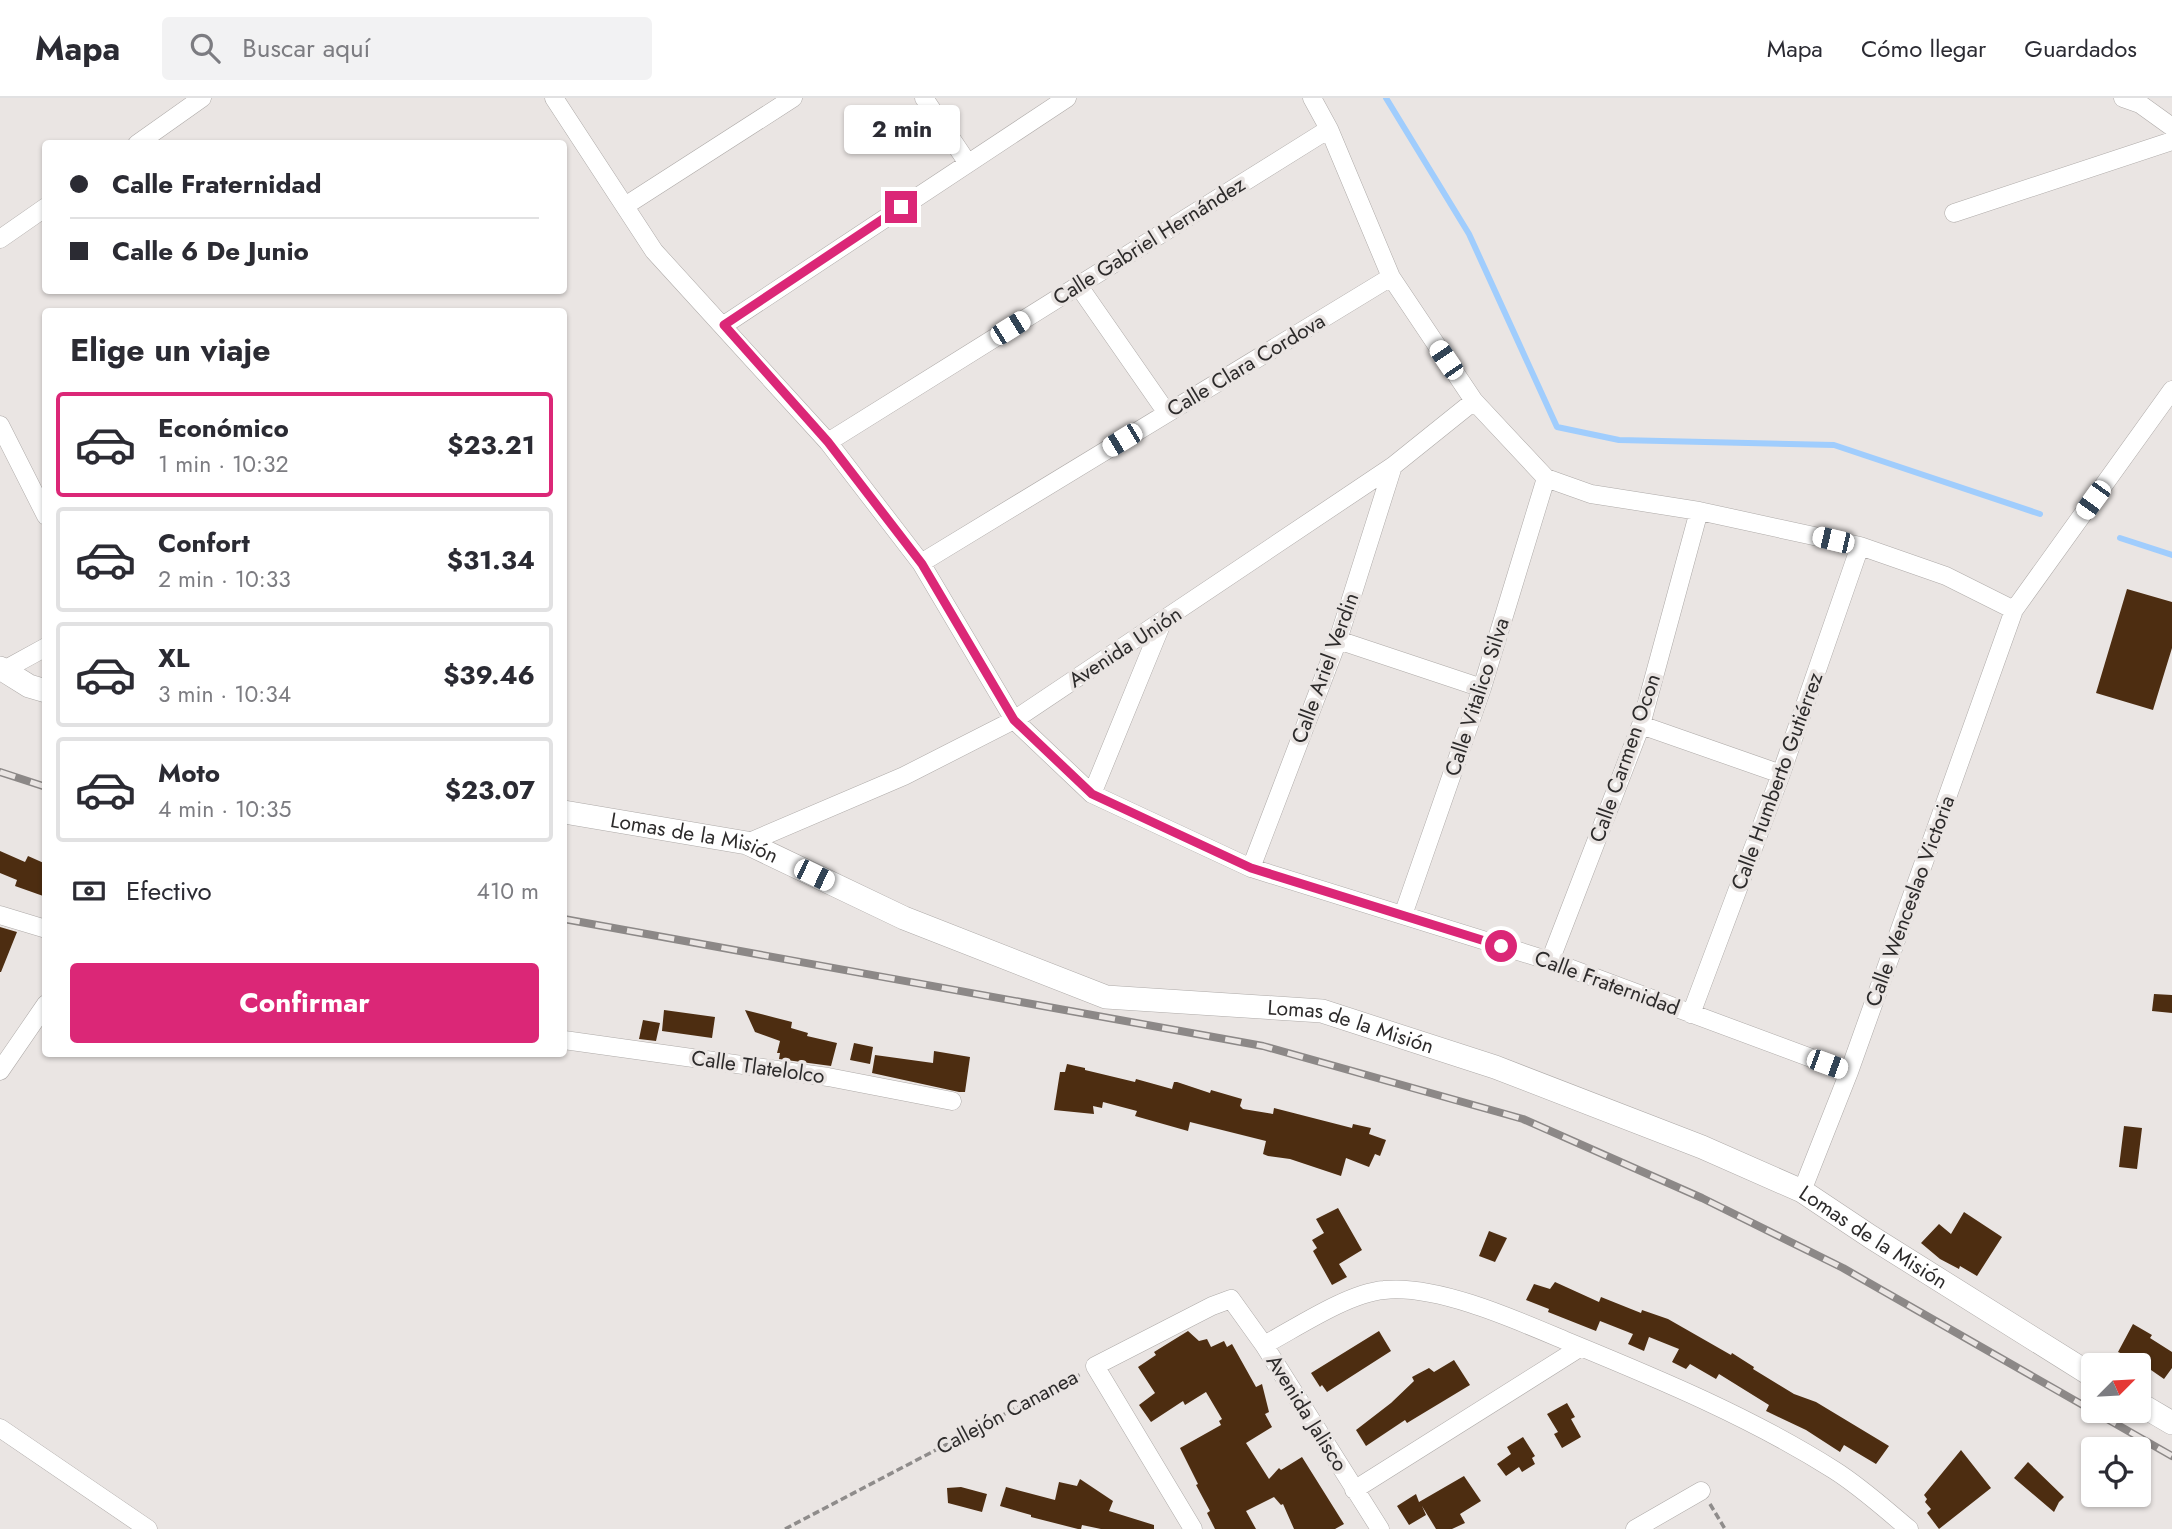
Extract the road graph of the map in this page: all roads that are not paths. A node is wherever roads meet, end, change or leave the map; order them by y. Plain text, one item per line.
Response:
1 (202, 98) edge
2 (554, 98) edge
3 (793, 98) edge
4 (924, 98) edge
5 (1067, 98) edge
6 (1312, 98) edge
7 (2123, 98) edge
8 (2172, 127) edge
9 (1329, 129) junction
10 (143, 140) edge
11 (2172, 141) edge
12 (967, 162) junction
13 (625, 206) junction
14 (42, 210) edge
15 (1954, 213) dead end
16 (0, 239) edge
17 (1391, 277) junction
18 (1078, 285) junction
19 (724, 325) junction
20 (2172, 390) edge
21 (1474, 401) junction
22 (1167, 413) junction
23 (0, 425) edge
24 (828, 442) junction
25 (1393, 466) junction
26 (1546, 478) junction
27 (42, 508) edge
28 (1699, 511) junction
29 (1860, 546) junction
30 (922, 564) junction
31 (2014, 610) junction
32 (1162, 623) junction
33 (1338, 640) junction
34 (42, 649) edge
35 (2, 669) edge
36 (1482, 688) junction
37 (42, 690) edge
38 (1014, 720) junction
39 (1641, 725) junction
40 (1781, 774) junction
41 (1092, 794) junction
42 (567, 813) edge
43 (747, 843) junction
44 (1251, 868) junction
45 (0, 915) edge
46 (1403, 915) junction
47 (42, 928) edge
48 (1550, 961) junction
49 (42, 1010) edge
50 (1690, 1014) junction
51 (567, 1040) edge
52 (0, 1071) edge
53 (1849, 1072) junction
54 (952, 1101) dead end
55 (1802, 1191) junction
56 (1231, 1299) joint
57 (1264, 1345) junction
58 (1581, 1347) junction
59 (2081, 1369) edge
60 (2151, 1411) edge
61 (2172, 1423) edge
62 (0, 1428) edge
63 (1354, 1490) junction
64 (1701, 1491) road end
65 (139, 1527) edge
66 (1193, 1529) edge
67 (1380, 1529) edge
68 (1635, 1529) edge
69 (1909, 1529) edge

1 - 10 street
2 - 13 street, Calle Fraternidad
3 - 13 street
4 - 12 street
5 - 12 street
6 - 9 street
7 - 8 street
9 - 17 street
9 - 18 street, Calle Gabriel Hernández
11 - 15 street
12 - 19 street
13 - 19 street, Calle Fraternidad
14 - 16 street
17 - 21 street
17 - 22 street, Calle Clara Cordova
18 - 22 street
18 - 24 street, Calle Gabriel Hernández
19 - 24 street, Calle Fraternidad
20 - 31 street, Calle Wenceslao Victoria
21 - 25 street, Avenida Unión
21 - 26 street
22 - 30 street, Calle Clara Cordova
23 - 27 street
24 - 30 street, Calle Fraternidad
25 - 32 street, Avenida Unión
25 - 33 street, Calle Ariel Verdin
26 - 28 street
26 - 36 street, Calle Vitalico Silva
28 - 29 street
28 - 39 street, Calle Carmen Ocon
29 - 31 street
29 - 40 street, Calle Humberto Gutiérrez
30 - 38 street, Calle Fraternidad
31 - 53 street, Calle Wenceslao Victoria
32 - 38 street, Avenida Unión
32 - 41 street
33 - 36 street
33 - 44 street, Calle Ariel Verdin
34 - 35 street
35 - 37 street
36 - 46 street, Calle Vitalico Silva
38 - 41 street, Calle Fraternidad
38 - 43 street, Avenida Unión
39 - 40 street
39 - 48 street, Calle Carmen Ocon
40 - 50 street, Calle Humberto Gutiérrez
41 - 44 street, Calle Fraternidad
42 - 43 street, Lomas de la Misión
43 - 55 street, Lomas de la Misión
44 - 46 street, Calle Fraternidad
45 - 47 street
46 - 48 street, Calle Fraternidad
48 - 50 street, Calle Fraternidad
49 - 52 street
50 - 53 street, Calle Fraternidad
51 - 54 street, Calle Tlatelolco
53 - 55 street, Calle Wenceslao Victoria
55 - 59 street, Lomas de la Misión
56 - 57 street, Avenida Jalisco
56 - 66 street, Callejón Cananea
57 - 58 street
57 - 63 street, Avenida Jalisco
58 - 63 street
58 - 69 street
60 - 61 street
62 - 65 street
63 - 67 street, Avenida Jalisco
64 - 68 street

